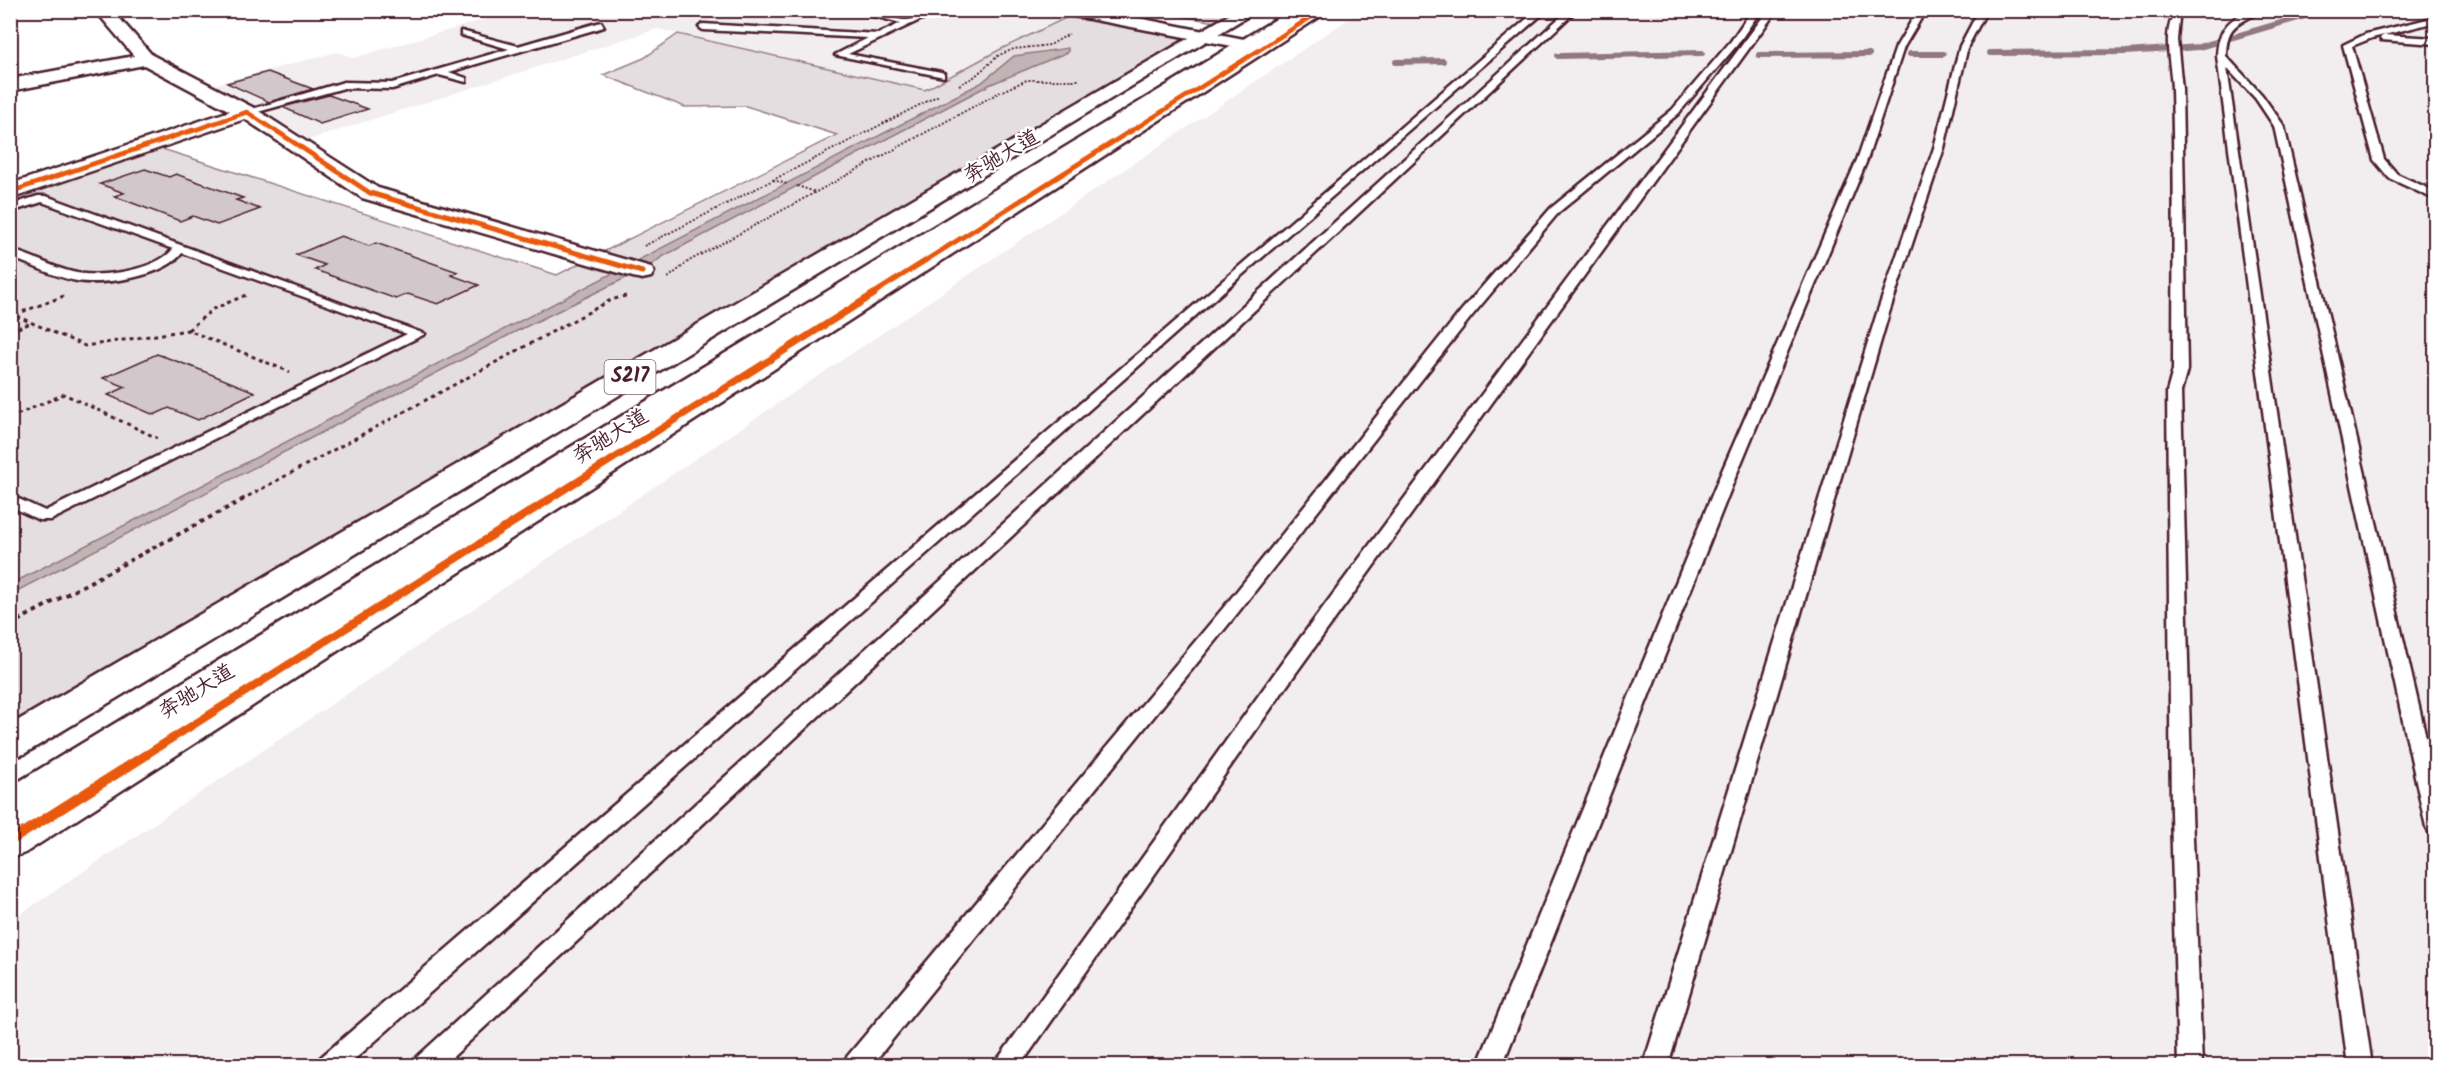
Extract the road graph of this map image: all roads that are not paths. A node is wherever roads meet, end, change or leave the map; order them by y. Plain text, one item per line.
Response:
1 (104, 10) edge
2 (854, 10) edge
3 (937, 10) edge
4 (1068, 10) edge
5 (1147, 10) edge
6 (1303, 10) edge
7 (1322, 10) edge
8 (1543, 10) edge
9 (1573, 10) edge
10 (1757, 10) edge
11 (1773, 10) edge
12 (1922, 10) edge
13 (1983, 10) edge
14 (2182, 10) edge
15 (2258, 10) edge
16 (2436, 19) edge
17 (910, 23) junction
18 (1229, 23) edge
19 (601, 25) dead end
20 (704, 27) dead end
21 (464, 33) dead end
22 (880, 36) junction
23 (2362, 38) junction
24 (2436, 41) edge
25 (1255, 45) junction
26 (518, 49) junction
27 (2221, 56) junction
28 (146, 59) junction
29 (438, 72) junction
30 (941, 75) dead end
31 (462, 81) dead end
32 (10, 85) edge
33 (247, 112) junction
34 (10, 192) edge
35 (2436, 197) edge
36 (10, 209) edge
37 (180, 248) junction
38 (10, 253) edge
39 (642, 272) dead end
40 (10, 500) edge
41 (10, 744) edge
42 (10, 807) edge
43 (2436, 827) edge
44 (10, 840) edge
45 (329, 1065) edge
46 (425, 1065) edge
47 (855, 1065) edge
48 (1005, 1065) edge
49 (1489, 1065) edge
50 (1655, 1065) edge
51 (2190, 1065) edge
52 (2360, 1065) edge

1 - 28 main road
2 - 17 lane
3 - 17 lane
4 - 18 main road
5 - 18 main road
6 - 25 main road, 奔驰大道 / S217
7 - 25 main road
8 - 45 lane
9 - 46 lane
10 - 47 lane
11 - 48 lane
12 - 49 lane
13 - 50 lane
14 - 51 lane
15 - 27 lane
16 - 23 lane
17 - 22 lane
18 - 25 main road
18 - 25 main road
18 - 41 main road, 奔驰大道 / S217
19 - 26 lane
20 - 22 lane
21 - 26 lane
22 - 30 lane
23 - 24 lane
23 - 35 lane
25 - 42 main road, 奔驰大道 / S217
25 - 44 main road
26 - 29 lane
27 - 43 lane
27 - 52 lane
28 - 32 main road
28 - 33 main road
29 - 31 lane
29 - 33 lane
33 - 34 main road
33 - 39 main road
36 - 37 lane
37 - 38 lane
37 - 40 lane

